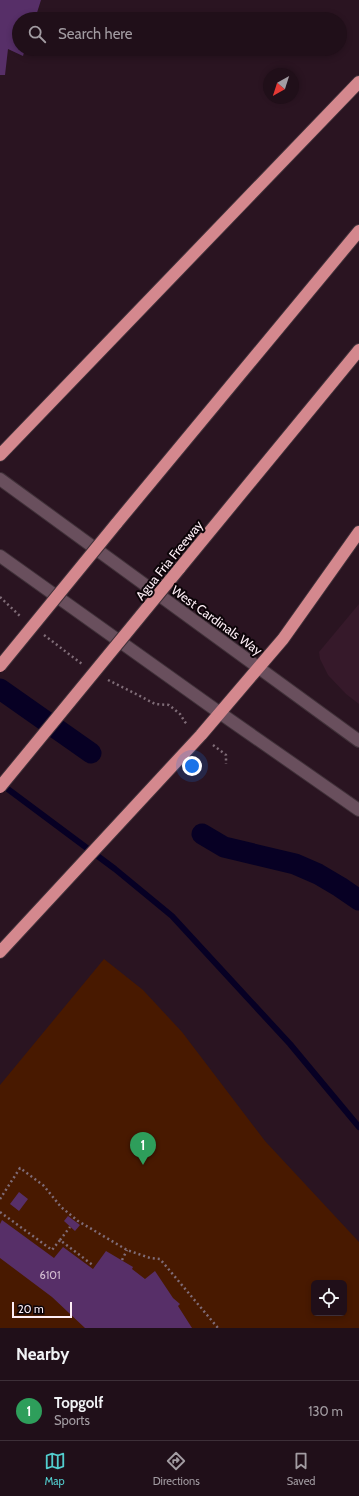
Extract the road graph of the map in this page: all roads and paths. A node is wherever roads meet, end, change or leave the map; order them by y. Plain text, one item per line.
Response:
1 (359, 82) edge
2 (359, 231) edge
3 (359, 350) edge
4 (0, 455) edge
5 (0, 479) edge
6 (359, 532) edge
7 (0, 556) edge
8 (0, 666) edge
9 (259, 668) junction
10 (220, 713) junction
11 (359, 741) edge
12 (0, 787) edge
13 (359, 810) edge
14 (0, 952) edge
15 (0, 1199) edge
16 (0, 1212) edge
17 (70, 1226) dead end
18 (60, 1240) junction
19 (128, 1250) junction
20 (122, 1260) dead end
21 (94, 1266) dead end
22 (218, 1328) edge

1 - 4 highway
2 - 8 highway, bridge
3 - 12 highway, Agua Fria Freeway, bridge
5 - 9 main road, West Cardinals Way
6 - 9 highway
7 - 10 main road
9 - 10 highway
9 - 11 main road, West Cardinals Way
10 - 13 main road
10 - 14 highway
15 - 19 path
16 - 18 path
17 - 18 path
18 - 21 path
19 - 20 path
19 - 22 path

